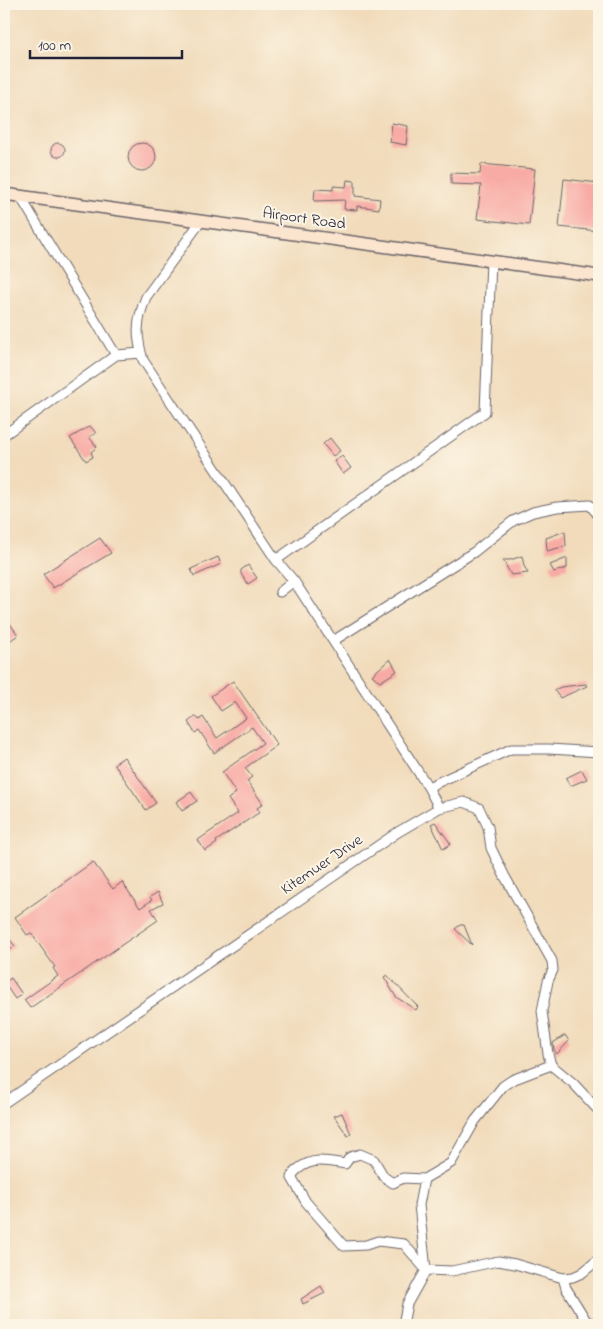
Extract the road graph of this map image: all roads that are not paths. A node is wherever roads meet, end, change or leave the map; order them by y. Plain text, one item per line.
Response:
1 (4, 194) edge
2 (20, 196) junction
3 (201, 221) junction
4 (491, 261) junction
5 (599, 276) edge
6 (141, 353) junction
7 (116, 355) junction
8 (4, 435) edge
9 (599, 516) edge
10 (276, 560) junction
11 (294, 581) junction
12 (280, 592) dead end
13 (333, 641) junction
14 (599, 752) edge
15 (428, 787) junction
16 (439, 808) junction
17 (551, 1065) junction
18 (4, 1103) edge
19 (599, 1111) edge
20 (424, 1179) junction
21 (599, 1259) edge
22 (426, 1270) junction
23 (564, 1278) junction
24 (599, 1324) edge
25 (404, 1325) edge

1 - 2 street, Airport Road
2 - 3 street, Airport Road
2 - 7 street
3 - 4 street, Airport Road
3 - 6 street
4 - 5 street, Airport Road
4 - 10 street
6 - 7 street
6 - 10 street
7 - 8 street
9 - 13 street
10 - 11 street
11 - 12 street
11 - 13 street
13 - 15 street
14 - 15 street
15 - 16 street
16 - 17 street, Kitemuer Drive
16 - 18 street, Kitemuer Drive
17 - 19 street
17 - 20 street
20 - 22 street
20 - 22 street
21 - 23 street
22 - 23 street
22 - 25 street
23 - 24 street

